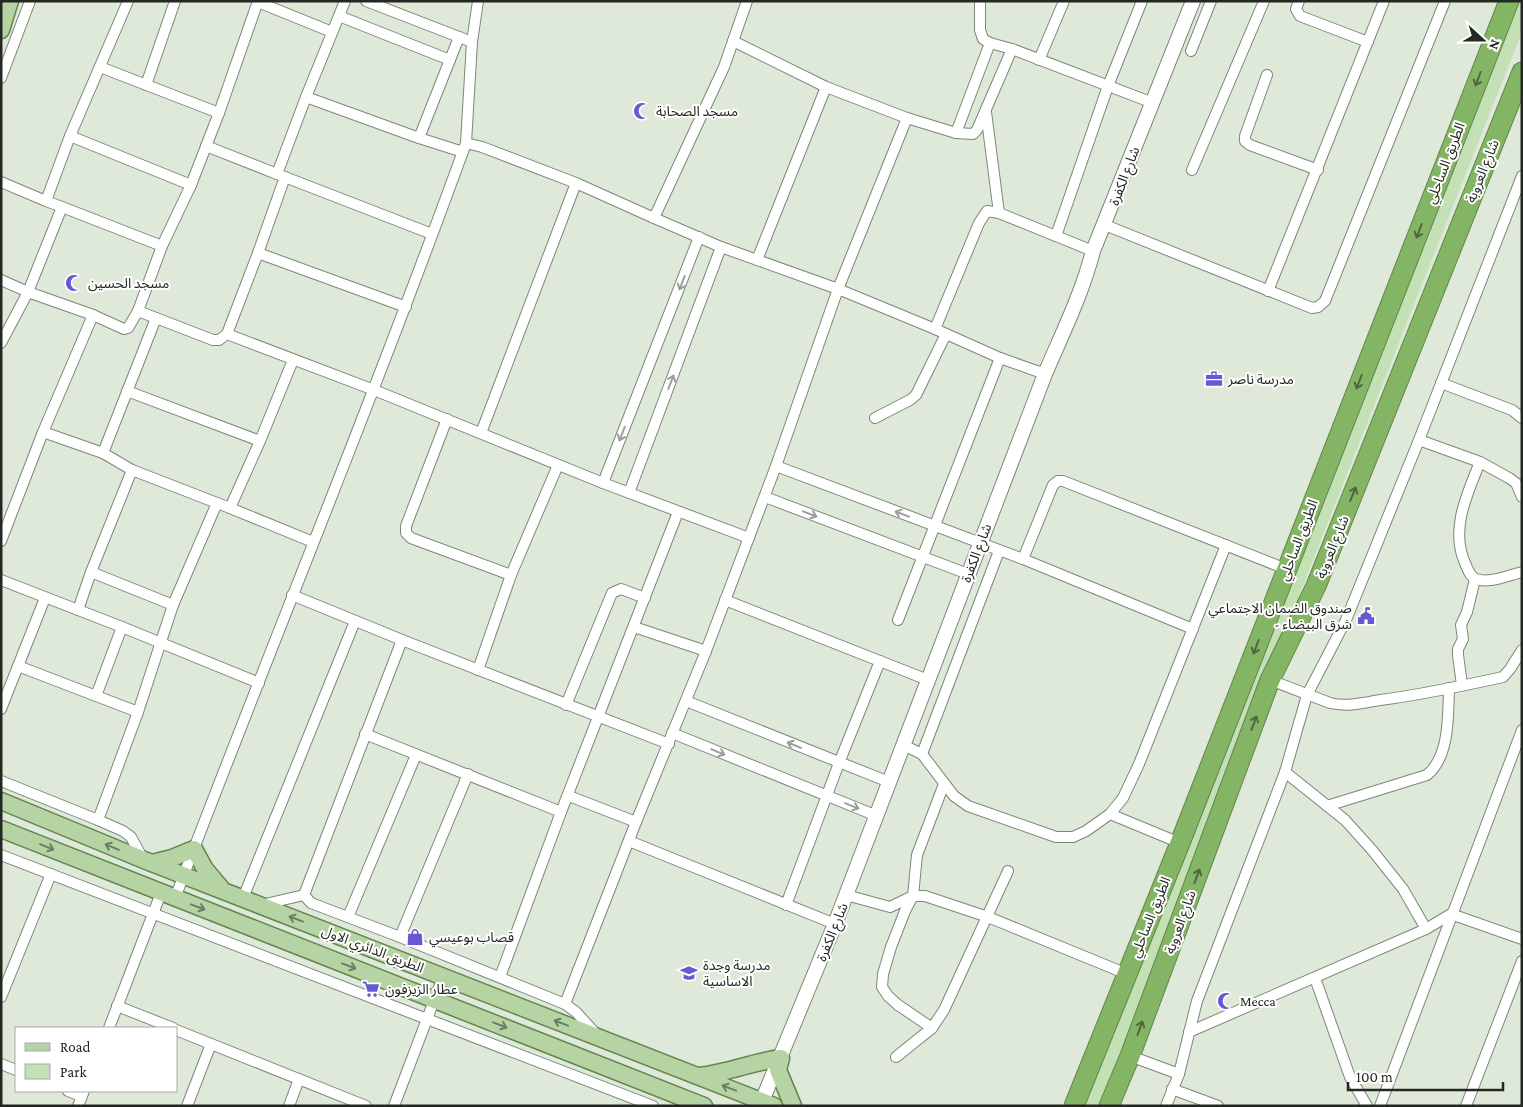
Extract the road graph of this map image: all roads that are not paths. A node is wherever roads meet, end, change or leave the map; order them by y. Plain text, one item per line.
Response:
1 (10, 1) edge
2 (30, 1) edge
3 (128, 1) edge
4 (175, 1) edge
5 (346, 1) edge
6 (366, 1) edge
7 (478, 1) edge
8 (747, 1) edge
9 (980, 1) edge
10 (1064, 1) edge
11 (1142, 1) edge
12 (1193, 1) edge
13 (1211, 1) edge
14 (1264, 1) edge
15 (1299, 1) edge
16 (1384, 1) edge
17 (1445, 1) edge
18 (1508, 1) edge
19 (258, 2) edge
20 (339, 16) junction
21 (1, 30) edge
22 (332, 32) junction
23 (459, 37) junction
24 (733, 41) junction
25 (472, 42) junction
26 (1368, 42) junction
27 (990, 43) junction
28 (1012, 49) junction
29 (1191, 52) dead end
30 (450, 60) junction
31 (1039, 60) junction
32 (100, 67) junction
33 (1522, 72) edge
34 (1267, 75) dead end
35 (1, 78) edge
36 (146, 85) junction
37 (1108, 86) junction
38 (826, 87) junction
39 (306, 96) junction
40 (1153, 103) junction
41 (986, 110) junction
42 (219, 113) junction
43 (907, 118) junction
44 (956, 133) junction
45 (70, 136) junction
46 (419, 138) junction
47 (206, 146) junction
48 (464, 148) junction
49 (1192, 170) dead end
50 (1318, 170) junction
51 (281, 175) junction
52 (1522, 176) edge
53 (1, 182) edge
54 (576, 183) junction
55 (191, 185) junction
56 (46, 201) junction
57 (62, 208) junction
58 (998, 213) junction
59 (654, 218) junction
60 (1105, 225) junction
61 (432, 234) junction
62 (1056, 236) junction
63 (699, 237) junction
64 (162, 246) junction
65 (722, 248) junction
66 (1093, 252) junction
67 (258, 253) junction
68 (757, 260) junction
69 (1, 280) edge
70 (838, 290) junction
71 (28, 292) junction
72 (1268, 292) junction
73 (406, 307) junction
74 (138, 310) junction
75 (93, 315) junction
76 (156, 318) junction
77 (935, 328) junction
78 (227, 334) junction
79 (946, 334) junction
80 (1, 344) edge
81 (1000, 358) junction
82 (293, 360) junction
83 (1045, 374) junction
84 (1441, 383) junction
85 (374, 390) junction
86 (127, 391) junction
87 (875, 418) dead end
88 (1522, 418) edge
89 (446, 420) junction
90 (43, 432) junction
91 (481, 434) junction
92 (1419, 440) junction
93 (260, 441) junction
94 (103, 453) junction
95 (1480, 462) junction
96 (558, 465) junction
97 (776, 466) junction
98 (132, 470) junction
99 (1519, 480) edge
100 (603, 483) junction
101 (629, 493) junction
102 (765, 497) junction
103 (1522, 497) edge
104 (217, 503) junction
105 (230, 508) junction
106 (6, 512) edge
107 (678, 512) junction
108 (934, 526) junction
109 (749, 538) junction
110 (1, 541) edge
111 (313, 542) junction
112 (981, 542) junction
113 (1226, 545) junction
114 (999, 550) junction
115 (923, 557) junction
116 (1023, 559) junction
117 (1286, 569) junction
118 (91, 572) junction
119 (1522, 572) edge
120 (968, 574) junction
121 (512, 575) junction
122 (1475, 579) junction
123 (1, 580) edge
124 (292, 595) junction
125 (45, 598) junction
126 (645, 598) junction
127 (725, 600) junction
128 (173, 605) junction
129 (78, 610) junction
130 (898, 620) dead end
131 (355, 621) junction
132 (634, 626) junction
133 (122, 627) junction
134 (1193, 629) junction
135 (402, 640) junction
136 (160, 644) junction
137 (1522, 650) edge
138 (706, 651) junction
139 (880, 661) junction
140 (18, 666) junction
141 (478, 670) junction
142 (928, 680) junction
143 (1270, 680) junction
144 (259, 683) junction
145 (1462, 685) junction
146 (1449, 688) junction
147 (1307, 695) junction
148 (96, 696) junction
149 (686, 701) junction
150 (566, 705) junction
151 (1, 709) edge
152 (138, 712) junction
153 (600, 716) junction
154 (1522, 730) edge
155 (365, 734) junction
156 (672, 734) junction
157 (668, 744) junction
158 (903, 745) junction
159 (922, 754) junction
160 (416, 755) junction
161 (839, 763) junction
162 (1285, 772) junction
163 (468, 774) junction
164 (1, 781) edge
165 (889, 782) junction
166 (944, 784) junction
167 (569, 796) junction
168 (827, 796) junction
169 (1, 801) edge
170 (1327, 806) junction
171 (561, 812) junction
172 (1110, 814) junction
173 (876, 816) junction
174 (98, 820) junction
175 (636, 822) junction
176 (1, 829) edge
177 (629, 841) junction
178 (1180, 843) junction
179 (194, 848) junction
180 (1, 855) edge
181 (148, 861) junction
182 (1008, 872) dead end
183 (51, 874) junction
184 (184, 875) junction
185 (224, 891) junction
186 (304, 895) junction
187 (846, 895) junction
188 (168, 896) junction
189 (913, 896) junction
190 (243, 898) junction
191 (262, 905) junction
192 (786, 905) junction
193 (153, 913) junction
194 (1451, 914) junction
195 (348, 917) junction
196 (988, 917) junction
197 (835, 924) junction
198 (1522, 927) edge
199 (1426, 930) junction
200 (400, 937) junction
201 (1520, 938) edge
202 (1522, 961) edge
203 (1127, 974) junction
204 (444, 977) junction
205 (500, 977) junction
206 (1315, 978) junction
207 (5, 979) edge
208 (1, 997) edge
209 (435, 1000) junction
210 (565, 1004) junction
211 (118, 1006) junction
212 (427, 1020) junction
213 (109, 1027) edge
214 (170, 1027) edge
215 (932, 1028) junction
216 (178, 1030) edge
217 (1189, 1032) junction
218 (600, 1039) junction
219 (211, 1044) junction
220 (1130, 1056) junction
221 (896, 1057) dead end
222 (781, 1058) junction
223 (1, 1064) edge
224 (15, 1070) edge
225 (1179, 1074) junction
226 (696, 1076) junction
227 (300, 1079) junction
228 (653, 1085) junction
229 (1172, 1089) junction
230 (70, 1092) edge
231 (81, 1098) edge
232 (766, 1104) edge
233 (647, 1105) edge
234 (186, 1106) edge
235 (289, 1106) edge
236 (366, 1106) edge
237 (394, 1106) edge
238 (704, 1106) edge
239 (793, 1106) edge
240 (1074, 1106) edge
241 (1109, 1106) edge
242 (1166, 1106) edge
243 (1218, 1106) edge
244 (1366, 1106) edge
245 (1380, 1106) edge
246 (1466, 1106) edge

1 - 21 main road
2 - 35 street
3 - 32 street
4 - 36 street
5 - 20 street
6 - 23 street
7 - 25 street
8 - 24 street
9 - 27 street
10 - 31 street
11 - 37 street
12 - 40 street, شارع الكفرة
13 - 29 street
14 - 49 street
15 - 26 street
16 - 26 street
17 - 72 street
18 -> 117 highway, الطريق الساحلي
19 - 22 street
19 - 42 street
20 - 22 street
20 - 30 street
22 - 39 street
23 - 25 street
23 - 30 street
24 - 38 street
24 - 59 street
25 - 48 street
26 - 50 street
27 - 28 street
27 - 44 street
28 - 31 street
28 - 41 street
30 - 46 street
31 - 37 street
32 - 36 street
32 - 45 street
143 -> 33 highway, شارع العروبة
34 - 50 street
36 - 42 street
37 - 40 street
37 - 62 street
38 - 43 street
38 - 68 street
39 - 46 street
39 - 51 street
40 - 60 street, شارع الكفرة
41 - 44 street
41 - 58 street
42 - 47 street
43 - 44 street
43 - 70 street
45 - 55 street
45 - 56 street
46 - 48 street
47 - 51 street
47 - 55 street
48 - 54 street
48 - 61 street
50 - 72 street
51 - 61 street
51 - 67 street
52 - 84 street
53 - 56 street
54 - 59 street
54 - 91 street
55 - 64 street
56 - 57 street
57 - 64 street
57 - 71 street
58 - 62 street
58 - 77 street
59 - 63 street
60 - 66 street, شارع الكفرة
60 - 72 street
61 - 73 street
62 - 66 street
63 - 65 street
63 -> 100 street
64 - 74 street
65 - 68 street
101 -> 65 street
66 - 83 street, شارع الكفرة
67 - 73 street
67 - 78 street
68 - 70 street
69 - 71 street
70 - 77 street
70 - 97 street
71 - 75 street
71 - 80 street
73 - 85 street
74 - 75 street
74 - 76 street
75 - 90 street
76 - 78 street
76 - 86 street
77 - 79 street
78 - 82 street
79 - 81 street
79 - 87 street
81 - 83 street
81 - 108 street
82 - 85 street
82 - 93 street
83 - 112 street, شارع الكفرة
84 - 88 street
84 - 92 street
85 - 89 street
85 - 111 street
86 - 93 street
86 - 94 street
89 - 91 street
89 - 121 street
90 - 94 street
90 - 106 street
91 - 96 street
92 - 95 street
92 - 147 street
93 - 105 street
94 - 98 street
95 - 99 street
95 - 122 street
96 - 100 street
96 - 121 street
97 - 102 street
108 -> 97 street
98 - 104 street
98 - 118 street
99 - 103 street
100 - 101 street
101 - 107 street
102 - 109 street
102 -> 115 street
104 - 105 street
104 - 128 street
105 - 111 street
106 - 110 street
107 - 109 street
107 - 126 street
108 - 112 street
108 - 115 street
109 - 127 street
111 - 124 street
112 - 114 street
112 - 120 street, شارع الكفرة
113 - 116 street
113 - 117 street
113 - 134 street
114 - 116 street
114 - 159 street
115 - 120 street
115 - 130 street
116 - 134 street
117 -> 178 highway, الطريق الساحلي
118 - 128 street
118 - 129 street
119 - 122 street
120 - 142 street, شارع الكفرة
121 - 141 street
122 - 145 street
123 - 125 street
124 - 131 street
124 - 144 street
125 - 129 street
125 - 140 street
126 - 132 street
126 - 150 street
127 - 138 street
127 - 139 street
128 - 136 street
129 - 133 street
131 - 135 street
131 - 190 street
132 - 138 street
132 - 153 street
133 - 136 street
133 - 148 street
134 - 172 street
135 - 141 street
135 - 155 street
136 - 144 street
136 - 152 street
137 - 145 street
138 - 149 street
139 - 142 street
139 - 161 street
140 - 148 street
140 - 151 street
141 - 150 street
142 - 158 street, شارع الكفرة
143 - 147 street
220 -> 143 highway, شارع العروبة
144 - 179 street
145 - 146 street
146 - 147 street
146 - 170 street
147 - 162 street
148 - 152 street
149 - 156 street
161 -> 149 street
150 - 153 street
152 - 174 street
153 - 157 street
153 - 167 street
154 - 194 street
155 - 160 street
155 - 186 street
156 - 157 street
156 -> 168 street
157 - 175 street
158 - 159 street
158 - 165 street, شارع الكفرة
159 - 166 street
160 - 163 street
160 - 195 street
161 - 165 street
161 - 168 street
162 - 170 street
162 - 217 street
163 - 171 street
163 - 200 street
164 - 174 street
165 - 173 street, شارع الكفرة
166 - 172 street
166 - 189 street
167 - 171 street
167 - 175 street
168 -> 173 street
168 - 192 street
181 -> 169 main road, الطريق الدائري الاول
170 - 199 street
171 - 205 street
172 - 178 street
173 - 187 street, شارع الكفرة
174 - 181 street
175 - 177 street
176 -> 188 main road, الطريق الدائري الاول
177 - 192 street
177 - 210 street
178 - 203 highway, الطريق الساحلي
179 - 181 main road
179 - 184 street
179 - 185 main road
180 - 183 street
181 - 184 main road, الطريق الدائري الاول
182 - 196 street
183 - 193 street
183 - 207 street
184 - 185 main road, الطريق الدائري الاول
184 - 188 street
185 - 190 main road, الطريق الدائري الاول
186 - 191 street
186 - 195 street
187 - 189 street
187 - 197 street, شارع الكفرة
188 - 193 street
188 -> 209 main road, الطريق الدائري الاول
189 - 196 street
189 - 215 street
190 - 191 main road, الطريق الدائري الاول
204 -> 191 main road, الطريق الدائري الاول
192 - 197 street
193 - 211 street
193 - 212 street
194 - 199 street
194 - 201 street
194 - 245 street
195 - 200 street
196 - 203 street
196 - 215 street
197 - 222 street, شارع الكفرة
198 - 201 street
199 - 206 street
200 - 205 street
202 - 246 street
203 - 240 highway, الطريق الساحلي
204 - 209 street
218 -> 204 main road, الطريق الدائري الاول
205 - 210 street
206 - 217 street
206 - 244 street
207 - 208 street
209 - 212 street
209 -> 228 main road, الطريق الدائري الاول
210 - 218 street
211 - 213 street
211 - 214 street
212 - 233 street
212 - 237 street
215 - 221 street
216 - 219 street
217 - 225 street
218 - 226 main road, الطريق الدائري الاول
219 - 227 street
219 - 234 street
220 - 225 street
220 - 241 highway, شارع العروبة
222 - 226 main road
222 - 232 street, شارع الكفرة
222 - 239 main road
223 - 224 street
225 - 229 street
232 -> 226 main road, الطريق الدائري الاول
227 - 235 street
227 - 236 street
228 - 233 street
228 - 238 main road, الطريق الدائري الاول
229 - 242 street
229 - 243 street
230 - 231 street

